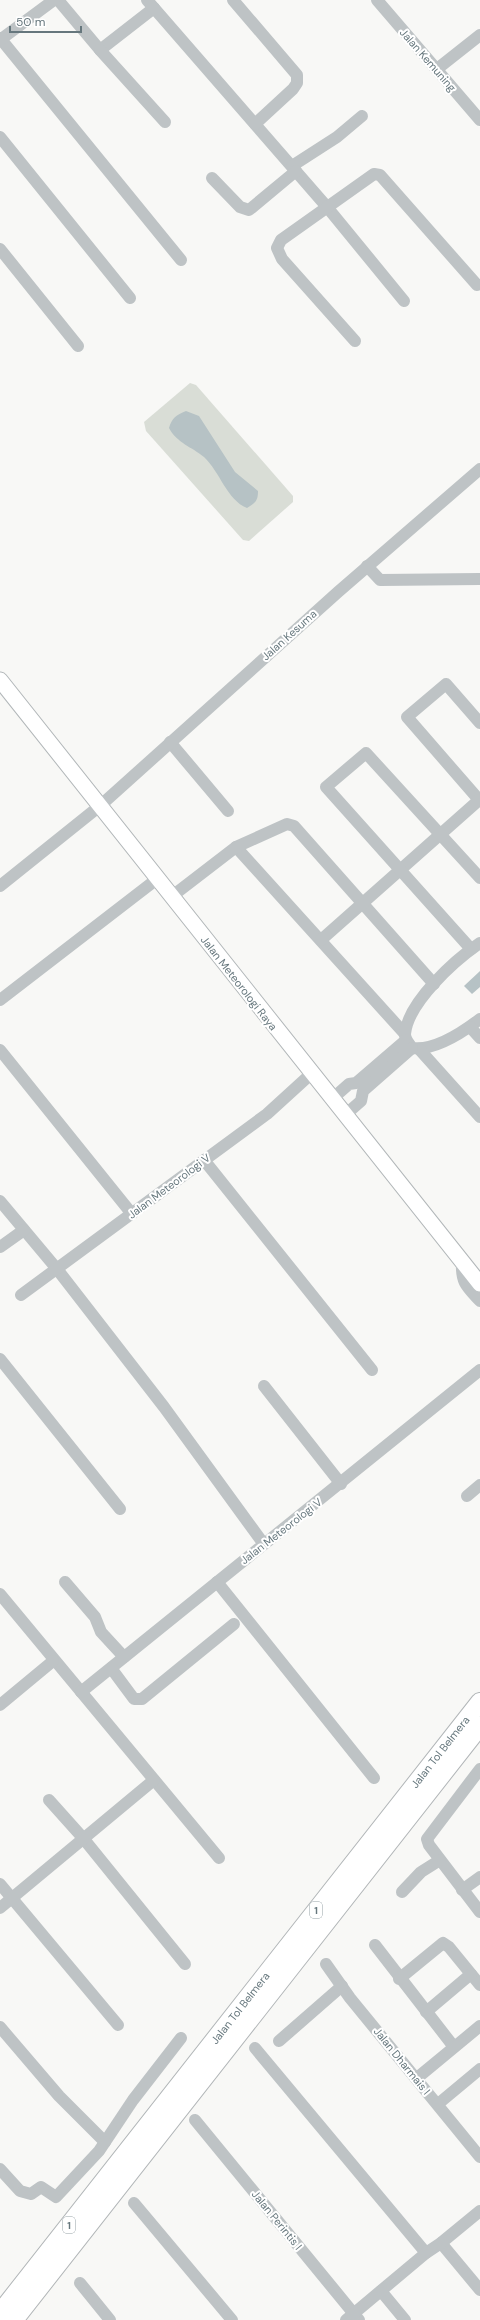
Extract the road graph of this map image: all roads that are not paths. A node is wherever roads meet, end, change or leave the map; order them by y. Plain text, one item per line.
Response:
1 (54, 0) edge
2 (58, 0) edge
3 (233, 0) edge
4 (376, 0) edge
5 (151, 4) edge
6 (480, 35) edge
7 (0, 39) edge
8 (100, 50) junction
9 (438, 71) junction
10 (362, 116) dead end
11 (480, 120) edge
12 (165, 122) dead end
13 (255, 124) junction
14 (0, 137) edge
15 (299, 174) junction
16 (212, 178) dead end
17 (327, 207) junction
18 (0, 249) edge
19 (181, 260) dead end
20 (477, 284) dead end
21 (130, 298) dead end
22 (404, 301) dead end
23 (355, 341) dead end
24 (78, 346) dead end
25 (480, 468) edge
26 (367, 566) junction
27 (480, 579) edge
28 (0, 680) edge
29 (480, 723) edge
30 (170, 742) junction
31 (480, 801) edge
32 (101, 805) junction
33 (228, 811) dead end
34 (440, 835) junction
35 (236, 847) junction
36 (400, 870) junction
37 (480, 878) edge
38 (157, 879) junction
39 (0, 886) edge
40 (171, 897) junction
41 (363, 903) junction
42 (321, 940) junction
43 (475, 946) edge
44 (434, 984) junction
45 (0, 1000) edge
46 (480, 1019) edge
47 (470, 1027) junction
48 (480, 1038) edge
49 (411, 1042) junction
50 (0, 1050) edge
51 (312, 1073) junction
52 (360, 1087) junction
53 (332, 1099) junction
54 (345, 1115) junction
55 (480, 1117) edge
56 (204, 1160) junction
57 (0, 1200) edge
58 (132, 1214) junction
59 (24, 1230) junction
60 (0, 1247) edge
61 (470, 1269) edge
62 (57, 1270) junction
63 (480, 1284) edge
64 (21, 1295) dead end
65 (480, 1301) edge
66 (0, 1359) edge
67 (372, 1370) dead end
68 (480, 1370) edge
69 (264, 1386) dead end
70 (341, 1484) junction
71 (480, 1485) edge
72 (467, 1496) dead end
73 (120, 1508) dead end
74 (263, 1543) junction
75 (65, 1582) dead end
76 (217, 1582) junction
77 (0, 1594) edge
78 (234, 1624) dead end
79 (124, 1657) junction
80 (53, 1661) junction
81 (111, 1668) junction
82 (81, 1692) junction
83 (480, 1702) edge
84 (0, 1705) edge
85 (480, 1726) edge
86 (480, 1769) edge
87 (374, 1778) dead end
88 (154, 1780) junction
89 (49, 1800) dead end
90 (83, 1838) junction
91 (219, 1858) dead end
92 (440, 1860) junction
93 (480, 1877) edge
94 (0, 1884) edge
95 (462, 1890) junction
96 (402, 1892) dead end
97 (12, 1898) junction
98 (0, 1908) edge
99 (480, 1912) edge
100 (376, 1945) dead end
101 (185, 1964) dead end
102 (326, 1964) dead end
103 (471, 1974) junction
104 (399, 1979) junction
105 (480, 1985) edge
106 (342, 1986) junction
107 (426, 2012) junction
108 (118, 2025) dead end
109 (480, 2026) edge
110 (0, 2027) edge
111 (181, 2038) dead end
112 (279, 2041) dead end
113 (454, 2047) junction
114 (255, 2048) dead end
115 (480, 2070) edge
116 (416, 2078) junction
117 (438, 2104) junction
118 (195, 2120) dead end
119 (105, 2142) junction
120 (478, 2150) edge
121 (0, 2169) edge
122 (134, 2203) dead end
123 (480, 2211) edge
124 (441, 2243) junction
125 (426, 2253) junction
126 (80, 2283) dead end
127 (480, 2290) edge
128 (381, 2291) junction
129 (0, 2313) edge
130 (353, 2318) edge
131 (14, 2320) edge
132 (110, 2320) edge
133 (232, 2320) edge
134 (405, 2320) edge

1 - 7 street
2 - 8 street
3 - 13 street
4 - 9 street, Jalan Kemuning
5 - 8 street
5 - 13 street
6 - 9 street
7 - 19 street
8 - 12 street
9 - 11 street, Jalan Kemuning
10 - 15 street
13 - 15 street
14 - 21 street
15 - 16 street
15 - 17 street
17 - 20 street
17 - 22 street
17 - 23 street
18 - 24 street
25 - 26 street, Jalan Kesuma
26 - 27 street
26 - 30 street, Jalan Kesuma
28 - 32 main road, Jalan Meteorologi Raya
29 - 31 street
30 - 32 street, Jalan Kesuma
30 - 33 street
31 - 34 street
32 - 38 main road, Jalan Meteorologi Raya
32 - 39 street, Jalan Kesuma
34 - 36 street
34 - 36 street
34 - 37 street
35 - 40 street
35 - 41 street
35 - 42 street
36 - 41 street
36 - 43 street
38 - 40 main road, Jalan Meteorologi Raya
38 - 45 street
40 - 51 main road, Jalan Meteorologi Raya
41 - 42 street
41 - 44 street
42 - 49 street
43 - 44 street
44 - 49 street
46 - 47 street
47 - 48 street
47 - 49 street
49 - 52 street
49 - 55 street
50 - 58 street
51 - 53 main road, Jalan Meteorologi Raya
51 - 56 street, Jalan Meteorologi V
52 - 53 street
52 - 54 street
53 - 54 main road, Jalan Meteorologi Raya
54 - 61 main road, Jalan Meteorologi Raya
56 - 58 street, Jalan Meteorologi V
56 - 67 street
57 - 59 street
58 - 62 street, Jalan Meteorologi V
59 - 60 street
59 - 62 street
61 - 63 main road, Jalan Meteorologi Raya
61 - 65 street
62 - 64 street, Jalan Meteorologi V
62 - 74 street
66 - 73 street
68 - 70 street, Jalan Meteorologi V
69 - 70 street
70 - 74 street, Jalan Meteorologi V
71 - 72 street
74 - 76 street, Jalan Meteorologi V
75 - 79 street
76 - 79 street, Jalan Meteorologi V
76 - 87 street
77 - 80 street
78 - 81 street
79 - 81 street, Jalan Meteorologi V
80 - 82 street
80 - 84 street
81 - 82 street, Jalan Meteorologi V
82 - 88 street
83 - 129 highway, Jalan Tol Belmera / 1
85 - 131 highway, Jalan Tol Belmera / 1
86 - 92 street
88 - 90 street
88 - 91 street
89 - 90 street
90 - 97 street
90 - 101 street
92 - 95 street
92 - 96 street
93 - 95 street
94 - 97 street
95 - 99 street
97 - 98 street
97 - 108 street
100 - 104 street
102 - 106 street, Jalan Dharmais I
103 - 104 street
103 - 105 street
103 - 107 street
104 - 107 street
106 - 112 street
106 - 116 street, Jalan Dharmais I
107 - 113 street
109 - 113 street
110 - 119 street
111 - 119 street
113 - 116 street
114 - 125 street
115 - 117 street
116 - 117 street, Jalan Dharmais I
117 - 120 street, Jalan Dharmais I
118 - 130 street, Jalan Perintis I
119 - 121 street
122 - 133 street
123 - 124 street
124 - 125 street
124 - 127 street
125 - 128 street
126 - 132 street
128 - 130 street
128 - 134 street

